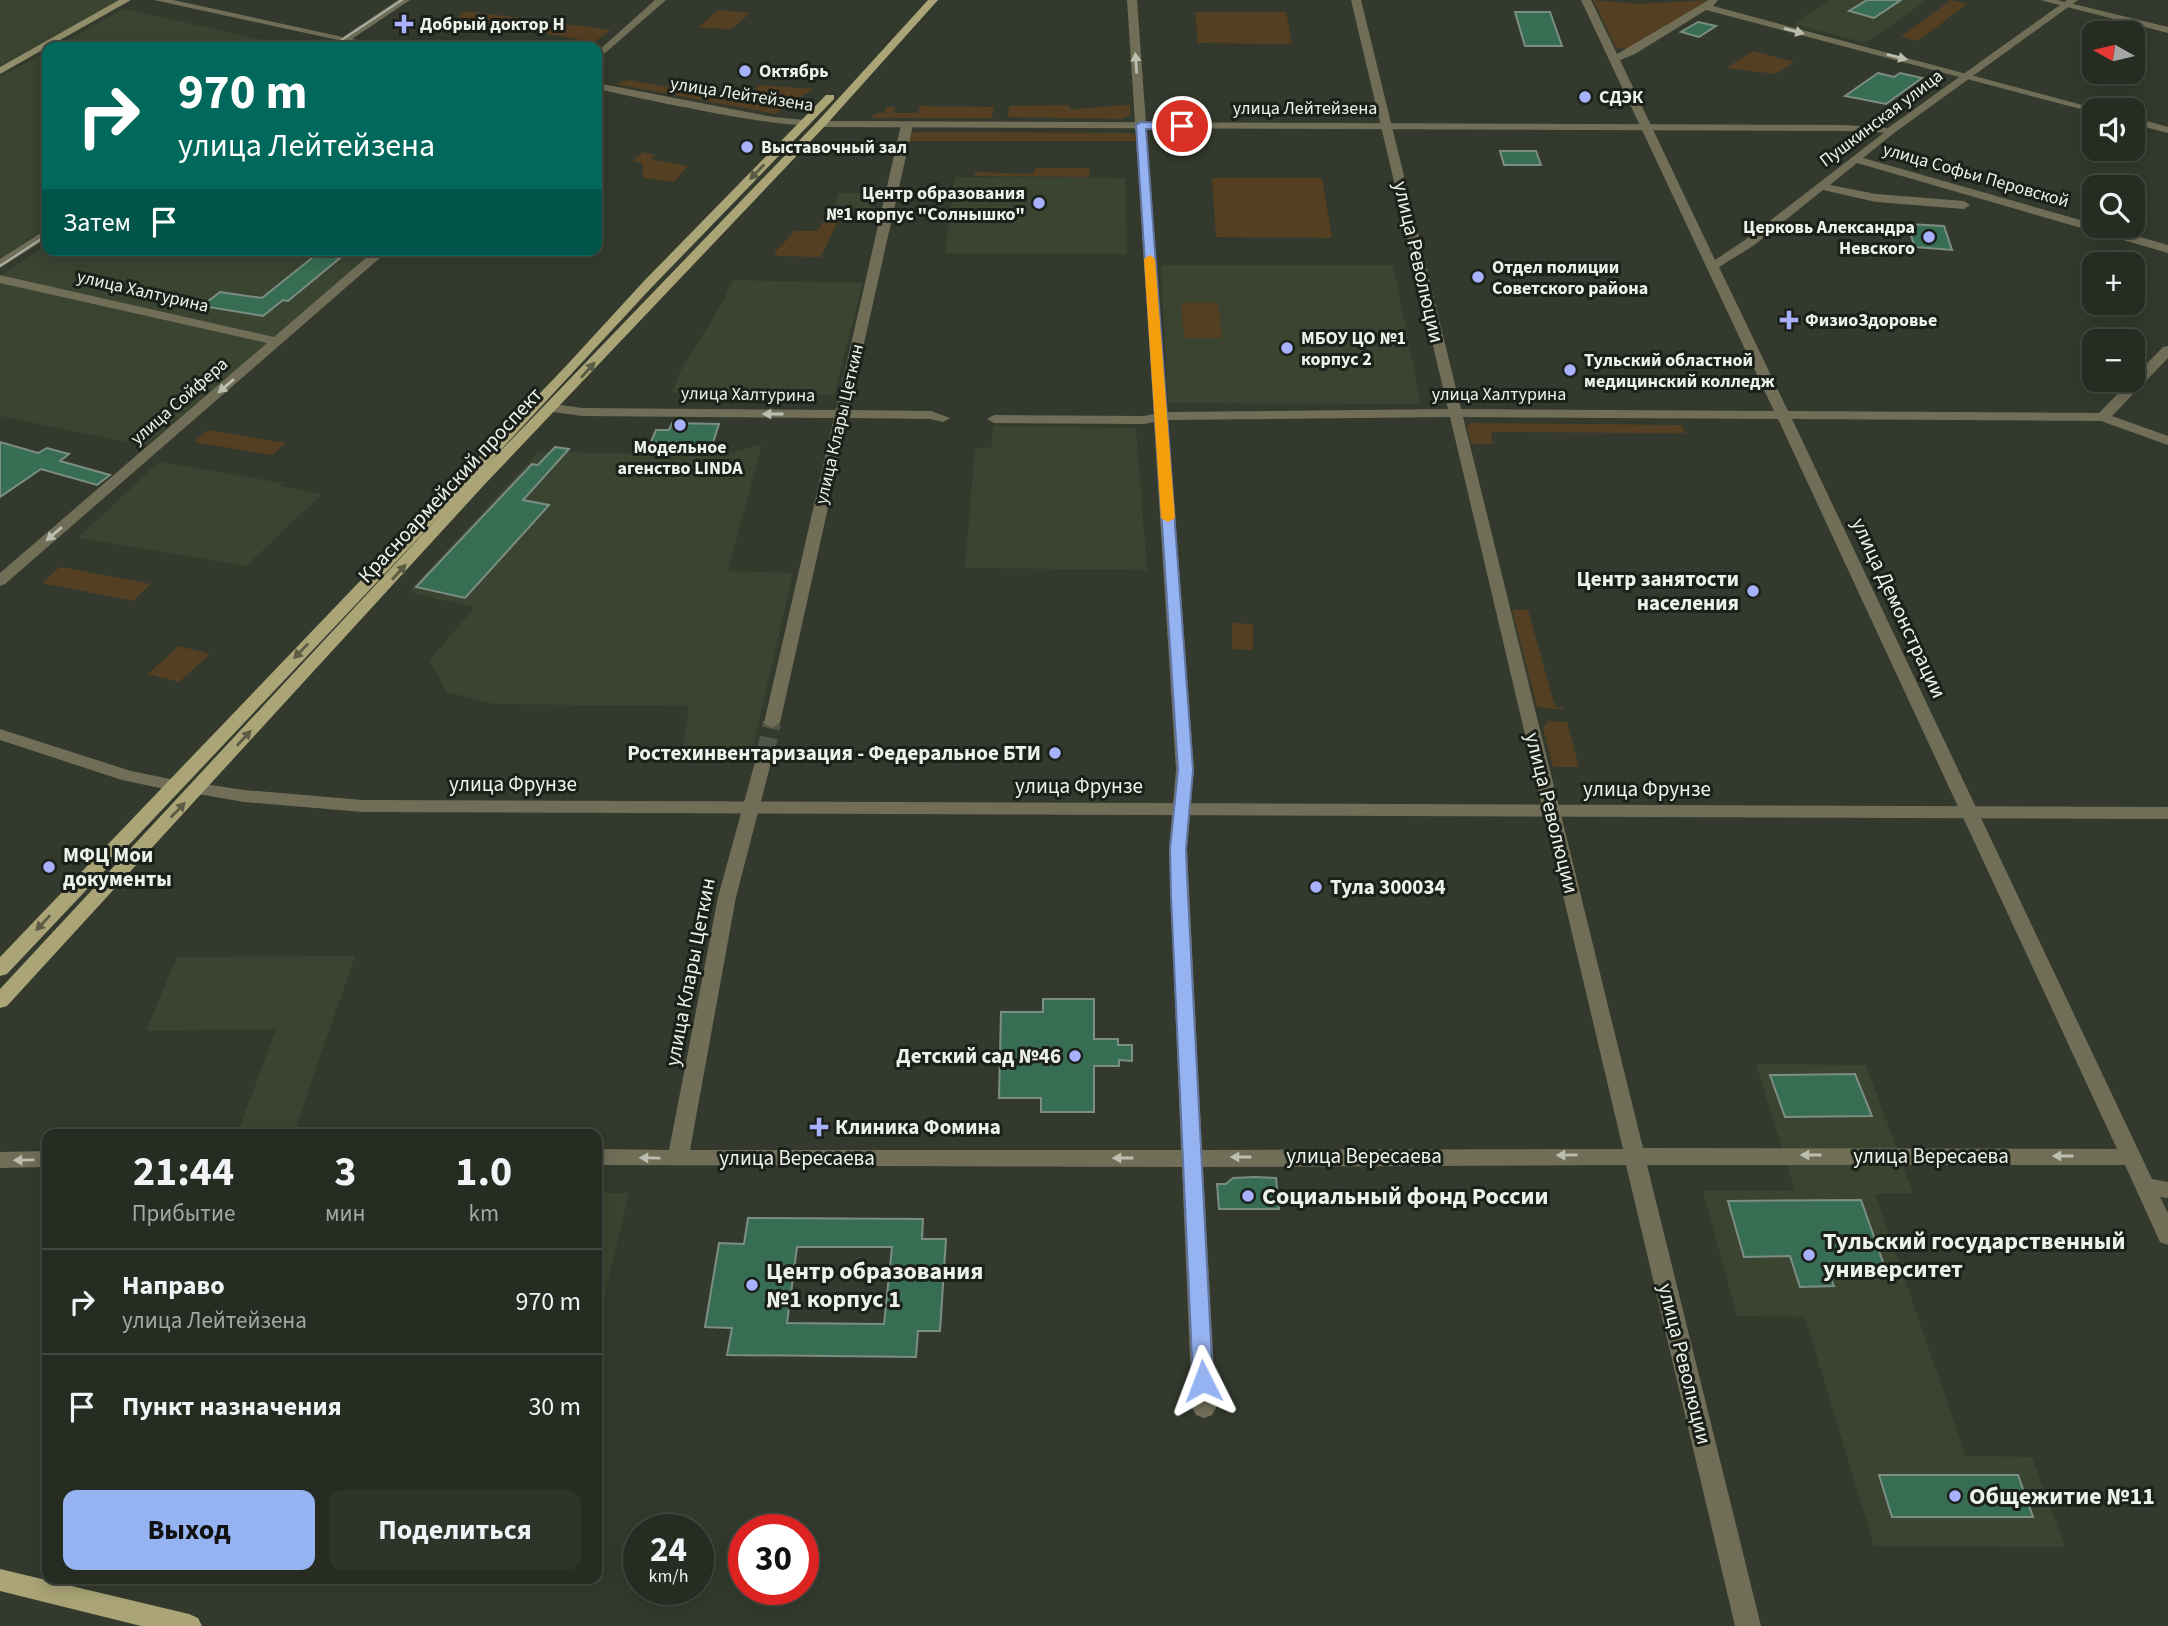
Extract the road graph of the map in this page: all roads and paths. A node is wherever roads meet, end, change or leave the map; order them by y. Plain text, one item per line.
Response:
1 (126, 0) edge
2 (159, 0) edge
3 (405, 0) edge
4 (662, 0) edge
5 (921, 0) edge
6 (933, 0) edge
7 (1132, 0) edge
8 (1356, 0) edge
9 (1586, 0) edge
10 (1716, 0) edge
11 (2045, 0) edge
12 (2070, 2) edge
13 (1705, 7) junction
14 (2168, 30) edge
15 (344, 40) junction
16 (51, 42) edge
17 (341, 42) edge
18 (355, 42) edge
19 (42, 47) edge
20 (602, 53) edge
21 (1614, 59) junction
22 (0, 71) edge
23 (1968, 76) junction
24 (602, 87) edge
25 (2082, 106) edge
26 (2145, 123) edge
27 (813, 124) junction
28 (907, 125) junction
29 (1141, 125) junction
30 (1387, 126) junction
31 (1647, 129) junction
32 (2168, 130) edge
33 (1890, 131) junction
34 (1855, 159) junction
35 (1820, 186) junction
36 (1964, 205) dead end
37 (42, 236) edge
38 (2168, 249) edge
39 (376, 256) edge
40 (0, 264) edge
41 (1711, 266) junction
42 (0, 279) edge
43 (278, 342) junction
44 (2168, 350) edge
45 (553, 408) junction
46 (1455, 413) junction
47 (842, 414) junction
48 (1161, 416) junction
49 (1783, 417) junction
50 (2103, 417) junction
51 (943, 418) dead end
52 (994, 419) dead end
53 (2168, 441) edge
54 (0, 581) edge
55 (772, 723) tunnel mouth
56 (0, 734) edge
57 (765, 755) tunnel mouth
58 (174, 785) junction
59 (198, 789) junction
60 (749, 808) junction
61 (1184, 808) junction
62 (1552, 811) junction
63 (1971, 812) junction
64 (2168, 813) edge
65 (0, 969) edge
66 (0, 1001) edge
67 (1635, 1154) junction
68 (602, 1157) edge
69 (2132, 1157) junction
70 (678, 1158) junction
71 (1191, 1158) junction
72 (42, 1159) edge
73 (0, 1160) edge
74 (2145, 1186) junction
75 (2168, 1190) edge
76 (2168, 1236) edge
77 (1205, 1408) dead end
78 (0, 1580) edge
79 (189, 1626) edge
80 (1748, 1626) edge

1 - 16 main road
2 - 15 street
3 - 15 street
4 - 20 street
5 - 27 main road, Красноармейский проспект
6 - 27 main road, Красноармейский проспект
29 -> 7 street
8 - 30 street, улица Революции
9 - 21 street, улица Демонстрации
10 - 13 street
11 - 12 street
12 - 14 street
12 - 23 street, Пушкинская улица
13 - 21 street
13 -> 23 street
15 - 17 street
15 - 18 street
19 - 22 main road
21 - 31 street, улица Демонстрации
23 - 25 street
23 - 33 street, Пушкинская улица
24 - 27 street, улица Лейтейзена
26 - 32 street
27 - 28 street, улица Лейтейзена
45 -> 27 main road, Красноармейский проспект
27 -> 58 main road, Красноармейский проспект
28 - 29 street, улица Лейтейзена
28 - 47 street, улица Клары Цеткин
29 - 30 street, улица Лейтейзена
29 - 48 street
30 - 31 street, улица Лейтейзена
30 - 46 street, улица Революции
31 - 33 street, улица Лейтейзена
31 - 41 street, улица Демонстрации
33 - 34 street, Пушкинская улица
34 - 35 street, Пушкинская улица
34 - 38 street, улица Софьи Перовской
35 - 36 street
35 - 41 street, Пушкинская улица
37 - 40 street
39 - 43 street, улица Сойфера
41 - 49 street, улица Демонстрации
42 - 43 street, улица Халтурина
43 -> 54 street, улица Сойфера
44 - 50 street
47 -> 45 street, улица Халтурина
59 -> 45 main road, Красноармейский проспект
46 - 48 street, улица Халтурина
46 - 49 street, улица Халтурина
46 - 62 street, улица Революции
47 - 51 street, улица Халтурина
47 - 55 street, улица Клары Цеткин
48 - 52 street, улица Халтурина
48 - 61 street
49 - 50 street, улица Халтурина
49 - 63 street, улица Демонстрации
50 - 53 street, улица Халтурина
56 - 58 street, улица Фрунзе
57 - 60 street, улица Клары Цеткин
58 - 59 main road, улица Фрунзе
58 -> 65 main road, Красноармейский проспект
59 - 60 street, улица Фрунзе
66 -> 59 main road, Красноармейский проспект
60 - 61 street, улица Фрунзе
60 - 70 street, улица Клары Цеткин
61 - 62 street, улица Фрунзе
61 - 71 street
62 - 63 street, улица Фрунзе
62 - 67 street, улица Революции
63 - 64 street, улица Фрунзе
63 - 69 street, улица Демонстрации
69 -> 67 street, улица Вересаева
67 -> 71 street, улица Вересаева
67 - 80 street, улица Революции
70 -> 68 street, улица Вересаева
69 - 74 street, улица Демонстрации
71 -> 70 street, улица Вересаева
71 - 77 street
72 -> 73 street
74 - 75 street
74 - 76 street, улица Демонстрации
78 - 79 main road

